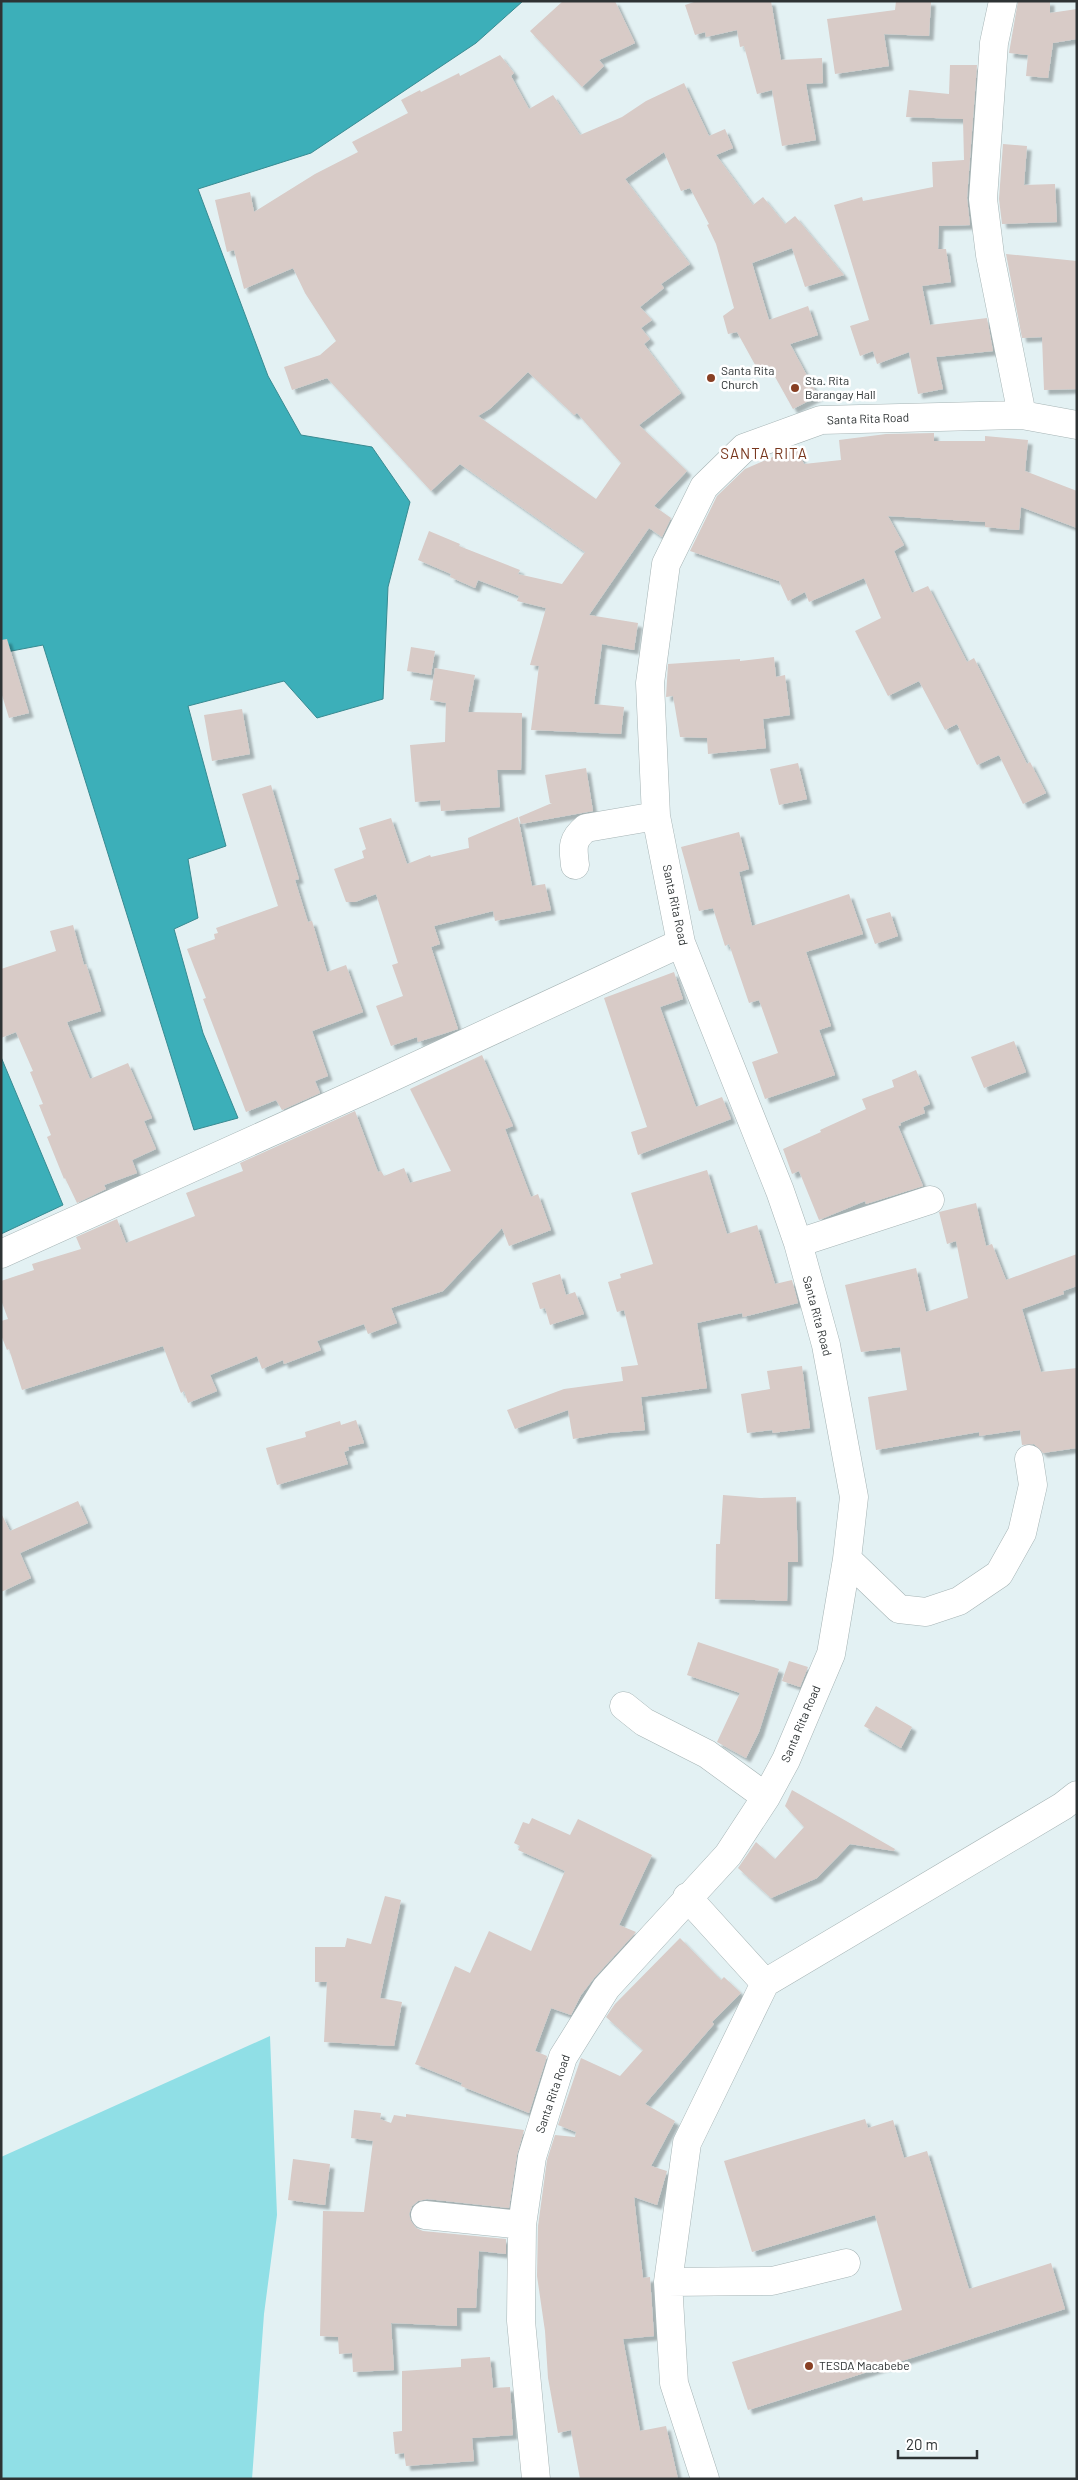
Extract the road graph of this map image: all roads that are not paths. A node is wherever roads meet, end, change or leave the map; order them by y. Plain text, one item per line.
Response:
1 (1003, 1) edge
2 (1022, 415) junction
3 (1077, 425) edge
4 (656, 816) junction
5 (575, 865) dead end
6 (681, 943) junction
7 (930, 1200) dead end
8 (798, 1243) junction
9 (1, 1254) edge
10 (1030, 1459) dead end
11 (846, 1559) junction
12 (624, 1706) dead end
13 (1077, 1796) edge
14 (766, 1797) junction
15 (687, 1898) junction
16 (764, 1983) junction
17 (425, 2215) dead end
18 (522, 2225) junction
19 (846, 2263) dead end
20 (668, 2282) junction
21 (536, 2479) edge
22 (705, 2479) edge

1 - 2 street
2 - 3 street, Santa Rita Road
2 - 4 street, Santa Rita Road
4 - 5 street
4 - 6 street, Santa Rita Road
6 - 8 street, Santa Rita Road
6 - 9 street
7 - 8 street
8 - 11 street, Santa Rita Road
10 - 11 street
11 - 14 street, Santa Rita Road
12 - 14 street
13 - 16 street
14 - 15 street, Santa Rita Road
15 - 16 street
15 - 18 street, Santa Rita Road
16 - 20 street
17 - 18 street
18 - 21 street, Santa Rita Road
19 - 20 street
20 - 22 street

